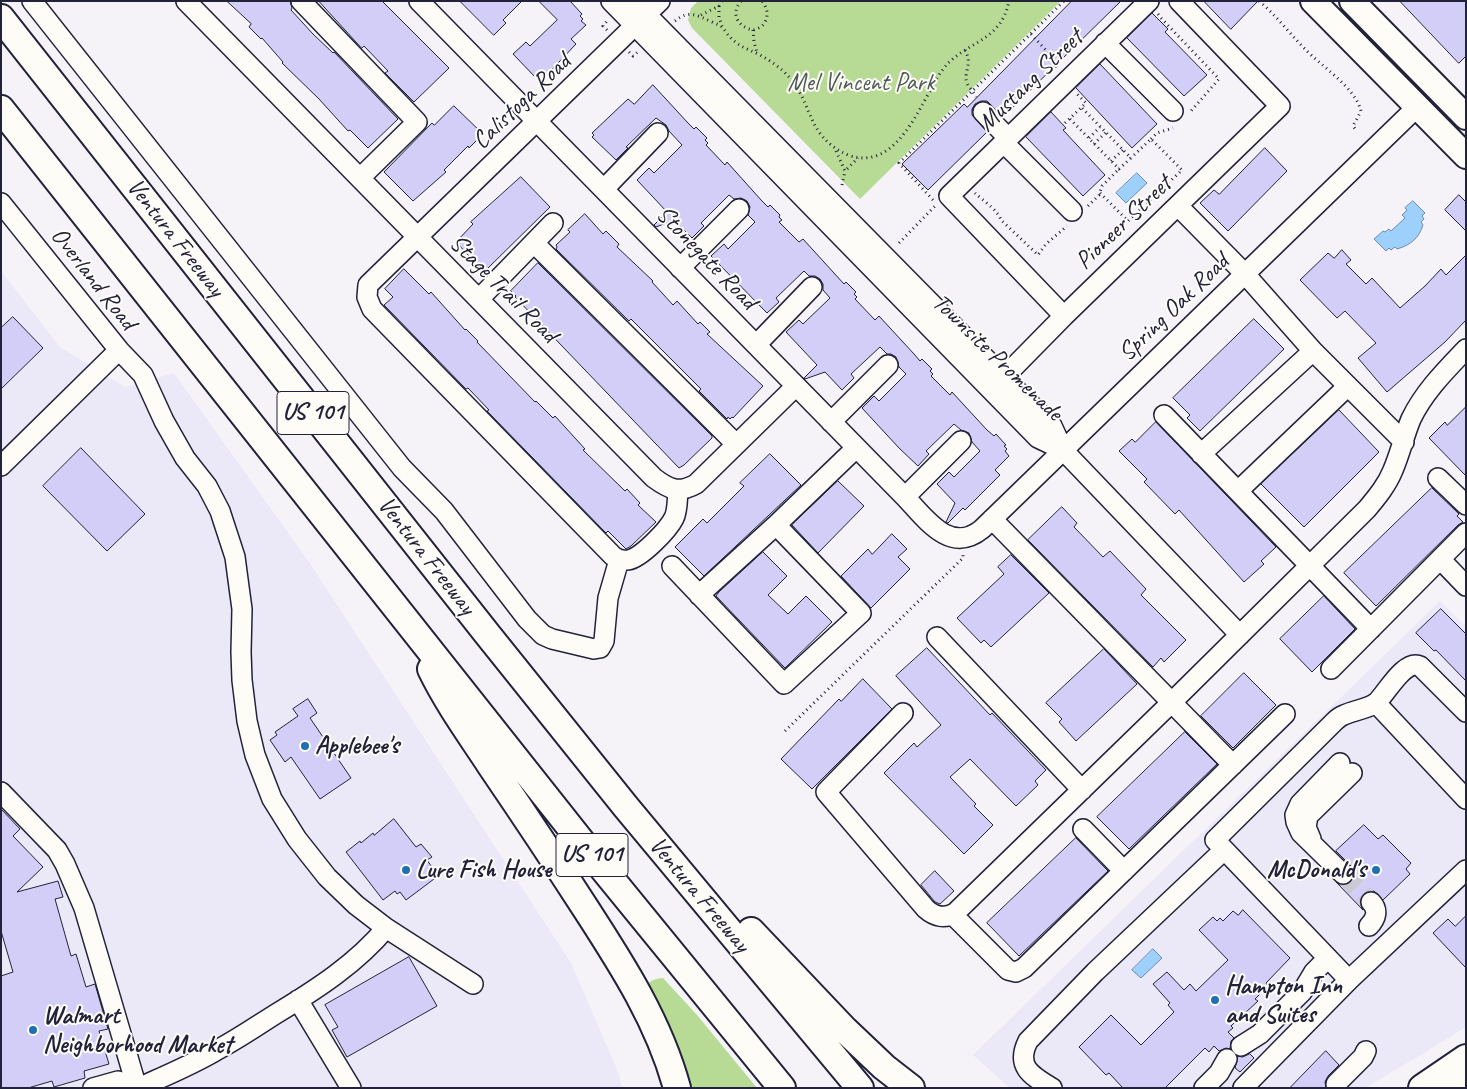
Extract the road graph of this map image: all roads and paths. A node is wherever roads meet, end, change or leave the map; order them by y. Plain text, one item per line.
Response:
1 (32, 1) edge
2 (186, 1) edge
3 (301, 1) edge
4 (419, 1) edge
5 (611, 1) edge
6 (633, 1) edge
7 (660, 1) edge
8 (722, 1) edge
9 (741, 1) edge
10 (762, 1) edge
11 (1009, 1) edge
12 (1064, 1) edge
13 (1179, 1) edge
14 (1259, 1) edge
15 (1313, 1) edge
16 (1352, 1) edge
17 (1146, 5) edge
18 (719, 6) junction
19 (680, 16) dead end
20 (700, 16) junction
21 (1, 18) edge
22 (641, 20) junction
23 (722, 27) junction
24 (753, 30) junction
25 (1106, 43) junction
26 (965, 50) junction
27 (757, 53) junction
28 (1437, 88) junction
29 (973, 91) junction
30 (1081, 107) dead end
31 (1417, 107) junction
32 (1, 110) edge
33 (983, 112) joint
34 (1179, 117) junction
35 (1466, 117) edge
36 (1070, 119) dead end
37 (538, 122) junction
38 (1100, 127) junction
39 (1356, 130) dead end
40 (1106, 132) junction
41 (658, 133) dead end
42 (1089, 138) junction
43 (1152, 139) junction
44 (1006, 140) junction
45 (1094, 144) junction
46 (836, 150) junction
47 (1123, 150) junction
48 (1466, 156) edge
49 (858, 158) junction
50 (1131, 158) junction
51 (1111, 161) junction
52 (1119, 169) junction
53 (845, 171) junction
54 (360, 178) junction
55 (964, 182) junction
56 (842, 185) dead end
57 (604, 189) junction
58 (1100, 193) junction
59 (1, 203) edge
60 (1178, 206) junction
61 (739, 209) dead end
62 (1076, 213) junction
63 (554, 223) dead end
64 (418, 238) junction
65 (534, 243) junction
66 (899, 243) dead end
67 (680, 268) junction
68 (1245, 274) junction
69 (812, 287) dead end
70 (479, 300) junction
71 (1064, 316) junction
72 (756, 345) junction
73 (1466, 349) edge
74 (119, 350) junction
75 (1314, 351) junction
76 (888, 365) dead end
77 (1004, 378) junction
78 (796, 386) junction
79 (1348, 386) junction
80 (1164, 415) dead end
81 (831, 422) junction
82 (961, 441) dead end
83 (1404, 442) junction
84 (736, 444) junction
85 (856, 448) junction
86 (1063, 450) junction
87 (1202, 454) junction
88 (1, 466) edge
89 (1438, 478) dead end
90 (678, 490) junction
91 (1238, 491) junction
92 (1462, 495) edge
93 (905, 497) junction
94 (992, 519) junction
95 (776, 525) junction
96 (1466, 533) edge
97 (963, 538) junction
98 (1440, 559) junction
99 (619, 560) junction
100 (672, 566) dead end
101 (1311, 566) junction
102 (1466, 586) edge
103 (699, 595) junction
104 (406, 620) junction
105 (1371, 629) junction
106 (1240, 635) junction
107 (936, 637) dead end
108 (1331, 669) dead end
109 (1171, 703) junction
110 (1376, 703) junction
111 (1466, 712) edge
112 (903, 713) dead end
113 (1285, 714) dead end
114 (784, 730) dead end
115 (1233, 764) junction
116 (1346, 768) dead end
117 (1082, 790) junction
118 (1, 792) edge
119 (1466, 799) edge
120 (626, 807) junction
121 (1083, 829) dead end
122 (1224, 850) junction
123 (1466, 870) edge
124 (1124, 871) junction
125 (1343, 874) tunnel mouth
126 (1371, 902) dead end
127 (953, 915) junction
128 (1369, 926) dead end
129 (386, 928) junction
130 (1328, 958) junction
131 (1349, 980) junction
132 (473, 984) dead end
133 (298, 1000) junction
134 (1241, 1046) dead end
135 (1366, 1051) dead end
136 (1466, 1058) edge
137 (1227, 1059) dead end
138 (1466, 1078) edge
139 (1336, 1084) dead end
140 (93, 1088) edge
141 (138, 1088) edge
142 (351, 1088) edge
143 (677, 1088) edge
144 (782, 1088) edge
145 (860, 1088) edge
146 (911, 1088) edge
147 (1052, 1088) edge
148 (1204, 1088) edge
149 (1243, 1088) edge
150 (1422, 1088) edge
151 (1456, 1088) edge

1 - 99 street
2 - 54 street, Stage Trail Road
3 - 54 street
4 - 37 street, Stonegate Road
5 - 22 street, Townsite Promenade
6 - 22 street, Townsite Promenade
7 - 22 street, Calistoga Road
8 - 18 path
9 - 24 path
10 - 24 path
11 - 26 path
12 - 29 path
13 - 60 street, Pioneer Street
14 - 39 path
15 - 31 main road
16 - 28 main road
17 - 25 street, Mustang Street
17 - 34 path
18 - 20 path
18 - 23 path
19 - 20 path
20 - 23 path
21 - 120 highway, Ventura Freeway / US 101
22 - 37 street, Calistoga Road
22 - 77 street, Townsite Promenade
22 - 86 street, Townsite Promenade
23 - 27 path
24 - 27 path
25 - 34 street
25 - 44 street, Mustang Street
26 - 29 path
26 - 49 path
27 - 46 path
28 - 31 main road
28 - 35 main road
29 - 33 path
29 - 66 path
30 - 38 path
31 - 48 main road
31 - 68 street, Spring Oak Road
32 - 104 highway, US 101
33 - 44 street
34 - 43 path
36 - 42 path
37 - 57 street, Stonegate Road
37 - 64 street, Calistoga Road
38 - 40 path
38 - 42 path
40 - 45 path
40 - 47 path
41 - 57 street
42 - 45 path
43 - 50 path
43 - 58 path
44 - 55 street, Mustang Street
44 - 62 street
45 - 51 path
46 - 49 path
46 - 53 path
47 - 50 path
47 - 51 path
49 - 53 path
50 - 52 path
51 - 52 path
52 - 58 path
53 - 56 path
54 - 64 street, Stage Trail Road
55 - 62 path
55 - 71 street, Mustang Street
57 - 67 street, Stonegate Road
58 - 62 path
59 - 74 street, Overland Road
60 - 68 street
60 - 71 street, Pioneer Street
61 - 67 street
63 - 65 street
64 - 70 street, Stage Trail Road
64 - 99 street, Calistoga Road
65 - 70 street
65 - 84 street
67 - 72 street, Stonegate Road
68 - 75 street
68 - 86 street, Spring Oak Road
69 - 72 street
70 - 90 street, Stage Trail Road
71 - 77 street, Pioneer Street
72 - 78 street, Stonegate Road
73 - 83 street
74 - 88 street, Overland Road
74 - 129 street
75 - 79 street
75 - 87 street
76 - 81 street
77 - 86 street, Townsite Promenade
78 - 81 street, Stonegate Road
78 - 84 street
79 - 83 street
79 - 91 street
80 - 87 street
81 - 85 street, Stonegate Road
82 - 93 street
83 - 101 street
84 - 90 street
85 - 93 street, Stonegate Road
85 - 95 street
86 - 94 street, Spring Oak Road
86 - 106 street
87 - 91 street
89 - 92 street
90 - 99 street
91 - 101 street
93 - 97 street, Stonegate Road
94 - 97 street, Spring Oak Road
94 - 109 street
95 - 103 street
95 - 103 street
96 - 98 street
97 - 114 path
98 - 102 street
98 - 105 street
100 - 103 street
101 - 105 street
101 - 106 street
104 - 143 highway
104 - 144 highway, US 101
105 - 108 street
106 - 109 street
107 - 117 street
109 - 115 street
109 - 117 street
110 - 111 street
110 - 119 street
110 - 122 street
112 - 127 street
113 - 115 street
115 - 124 street
116 - 125 street
117 - 127 street
118 - 141 street
120 - 145 highway, Ventura Freeway / US 101
120 - 146 highway
121 - 124 street
122 - 130 street
122 - 147 street
123 - 131 street
124 - 127 street
126 - 128 street
129 - 132 street
129 - 133 street
130 - 131 street
130 - 134 street
131 - 149 street
133 - 141 street
133 - 142 street
135 - 139 street
136 - 150 highway
137 - 148 street
138 - 151 main road
140 - 141 street

